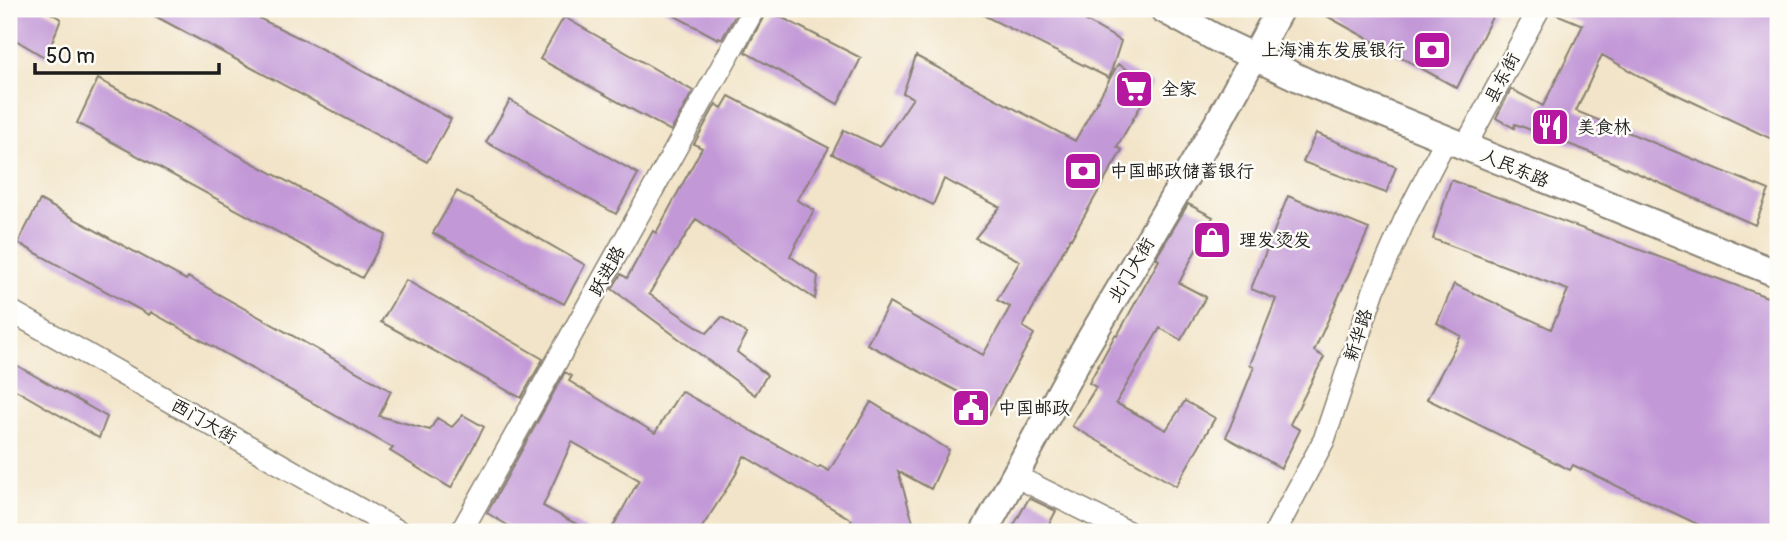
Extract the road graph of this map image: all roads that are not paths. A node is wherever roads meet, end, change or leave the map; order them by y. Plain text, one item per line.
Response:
1 (754, 9) edge
2 (1163, 9) edge
3 (1280, 9) edge
4 (1539, 9) edge
5 (1253, 58) junction
6 (1455, 143) junction
7 (1778, 274) edge
8 (9, 310) edge
9 (1015, 476) junction
10 (372, 525) edge
11 (400, 532) edge
12 (461, 532) edge
13 (984, 532) edge
14 (1128, 532) edge
15 (1275, 532) edge

1 - 12 street, 跃进路
2 - 5 street, 人民东路
3 - 5 street, 北门大街
4 - 6 street, 县东街
5 - 6 street, 人民东路
5 - 9 street, 北门大街
6 - 7 street, 人民东路
6 - 15 street, 新华路
8 - 10 street, 西门大街
9 - 13 street, 北门大街
9 - 14 street
10 - 11 street, 西门大街

